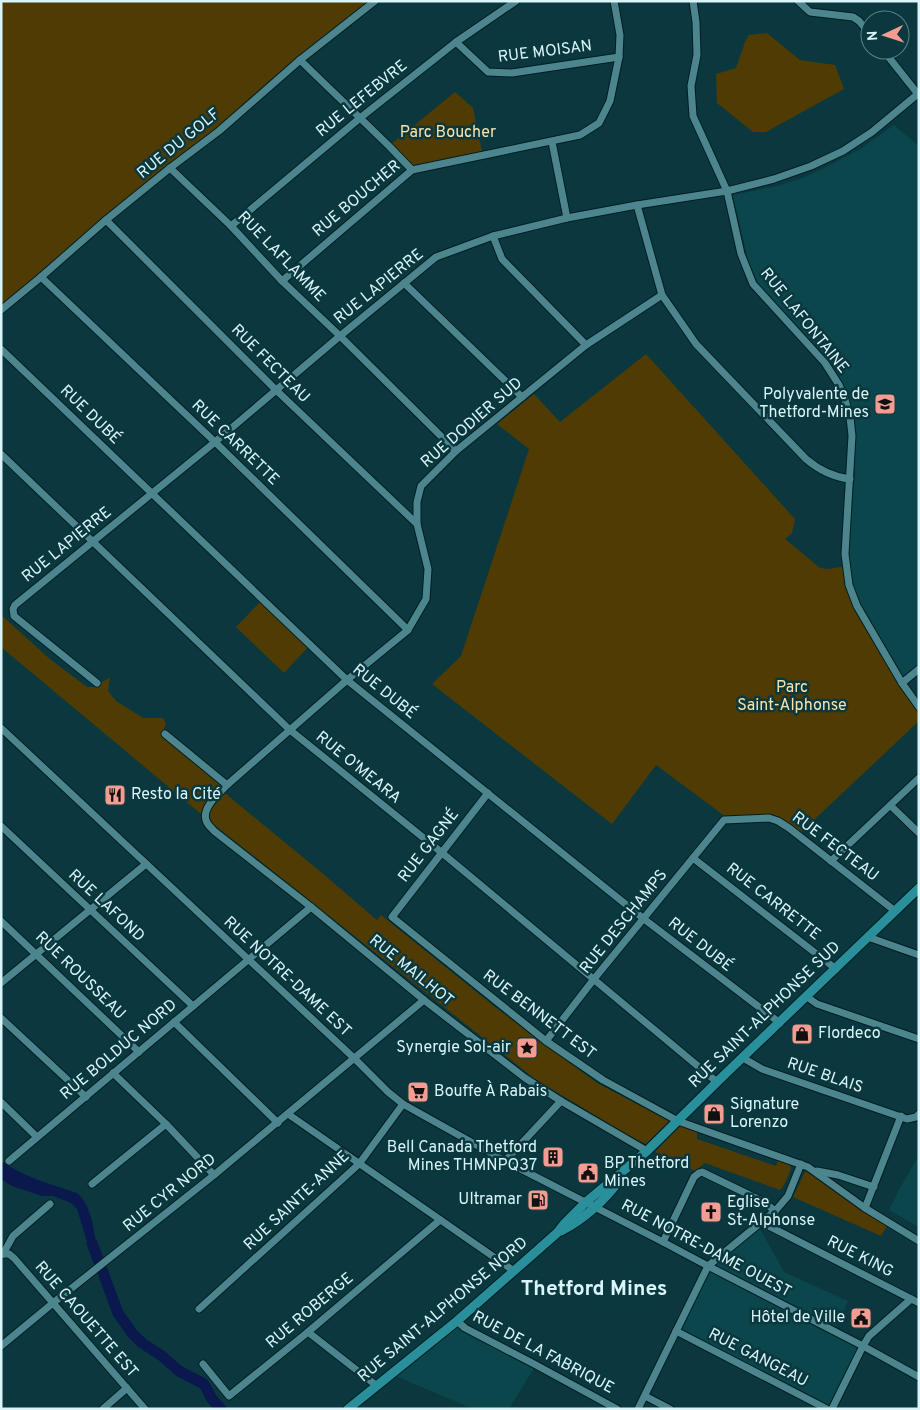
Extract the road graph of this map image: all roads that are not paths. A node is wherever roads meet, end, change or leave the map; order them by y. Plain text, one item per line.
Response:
1 (375, 1) edge
2 (516, 1) edge
3 (614, 1) edge
4 (693, 1) edge
5 (798, 1) edge
6 (860, 22) edge
7 (456, 42) junction
8 (618, 57) junction
9 (300, 60) junction
10 (890, 60) edge
11 (918, 94) edge
12 (360, 118) junction
13 (552, 142) junction
14 (170, 168) junction
15 (412, 170) junction
16 (727, 191) junction
17 (637, 205) junction
18 (567, 218) junction
19 (106, 220) junction
20 (231, 226) junction
21 (492, 236) junction
22 (41, 278) junction
23 (282, 281) junction
24 (404, 283) junction
25 (662, 295) junction
26 (1, 310) edge
27 (340, 336) junction
28 (586, 345) junction
29 (1, 349) edge
30 (276, 390) junction
31 (522, 397) junction
32 (215, 442) junction
33 (456, 452) junction
34 (1, 454) edge
35 (850, 478) junction
36 (152, 494) junction
37 (417, 524) junction
38 (93, 541) junction
39 (408, 630) junction
40 (919, 668) edge
41 (347, 680) junction
42 (97, 683) dead end
43 (902, 683) junction
44 (919, 707) edge
45 (1, 728) edge
46 (290, 730) junction
47 (165, 734) dead end
48 (919, 778) edge
49 (227, 785) junction
50 (488, 793) junction
51 (890, 806) junction
52 (724, 820) joint
53 (1, 826) edge
54 (919, 833) edge
55 (441, 852) junction
56 (693, 858) junction
57 (831, 861) junction
58 (146, 864) junction
59 (919, 888) edge
60 (311, 907) junction
61 (91, 910) junction
62 (895, 911) junction
63 (392, 917) joint
64 (644, 919) junction
65 (1, 921) edge
66 (868, 937) junction
67 (36, 954) junction
68 (919, 955) edge
69 (248, 960) junction
70 (836, 968) junction
71 (594, 979) junction
72 (1, 983) edge
73 (806, 997) junction
74 (424, 1000) junction
75 (193, 1006) junction
76 (1, 1018) edge
77 (174, 1022) junction
78 (780, 1023) junction
79 (919, 1039) edge
80 (546, 1041) junction
81 (139, 1052) junction
82 (743, 1058) junction
83 (355, 1059) junction
84 (113, 1073) junction
85 (717, 1082) junction
86 (86, 1096) junction
87 (561, 1101) junction
88 (1, 1102) edge
89 (403, 1104) junction
90 (288, 1114) junction
91 (919, 1114) edge
92 (901, 1116) junction
93 (678, 1121) junction
94 (278, 1123) junction
95 (166, 1124) junction
96 (36, 1137) junction
97 (647, 1151) junction
98 (9, 1161) dead end
99 (505, 1161) junction
100 (359, 1164) junction
101 (801, 1164) junction
102 (815, 1171) junction
103 (214, 1175) junction
104 (92, 1184) dead end
105 (874, 1187) junction
106 (50, 1204) dead end
107 (590, 1204) junction
108 (865, 1208) junction
109 (775, 1210) junction
110 (440, 1220) junction
111 (761, 1222) junction
112 (919, 1241) edge
113 (663, 1242) junction
114 (2, 1254) edge
115 (708, 1266) junction
116 (514, 1271) junction
117 (911, 1299) junction
118 (53, 1303) junction
119 (919, 1303) edge
120 (199, 1309) dead end
121 (457, 1321) junction
122 (676, 1331) junction
123 (308, 1332) junction
124 (1, 1346) edge
125 (863, 1346) junction
126 (202, 1364) dead end
127 (919, 1377) edge
128 (377, 1386) junction
129 (127, 1388) junction
130 (645, 1396) junction
131 (103, 1409) edge
132 (146, 1409) edge
133 (348, 1409) edge
134 (617, 1409) edge
135 (638, 1409) edge
136 (670, 1409) edge
137 (827, 1409) edge
138 (832, 1409) edge

1 - 9 street, RUE DU GOLF
2 - 7 street, RUE LEFEBVRE
3 - 8 street, RUE BOUCHER
4 - 16 street, RUE LAFONTAINE
5 - 6 street
7 - 8 street, RUE MOISAN
7 - 12 street, RUE LEFEBVRE
8 - 13 street, RUE BOUCHER
9 - 12 street
9 - 14 street, RUE DU GOLF
10 - 11 street
11 - 16 street, RUE LAPIERRE
12 - 15 street
12 - 20 street, RUE LEFEBVRE
13 - 15 street, RUE BOUCHER
13 - 18 street
14 - 19 street, RUE DU GOLF
14 - 20 street, RUE LAFLAMME
15 - 23 street, RUE BOUCHER
16 - 17 street, RUE LAPIERRE
16 - 35 street, RUE LAFONTAINE
17 - 18 street, RUE LAPIERRE
17 - 25 street
18 - 21 street, RUE LAPIERRE
19 - 22 street, RUE DU GOLF
19 - 30 street, RUE FECTEAU
20 - 23 street, RUE LAFLAMME
21 - 24 street, RUE LAPIERRE
21 - 28 street
22 - 26 street, RUE DU GOLF
22 - 32 street, RUE CARRETTE
23 - 27 street, RUE LAFLAMME
24 - 27 street, RUE LAPIERRE
24 - 31 street
25 - 28 street, RUE DODIER SUD
25 - 35 street
27 - 30 street, RUE LAPIERRE
27 - 33 street, RUE LAFLAMME
28 - 31 street, RUE DODIER SUD
29 - 36 street, RUE DUBÉ
30 - 32 street, RUE LAPIERRE
30 - 37 street, RUE FECTEAU
31 - 33 street, RUE DODIER SUD
32 - 36 street, RUE LAPIERRE
32 - 39 street, RUE CARRETTE
33 - 37 street, RUE DODIER SUD
34 - 38 street, RUE O'MEARA
35 - 43 street, RUE LAFONTAINE
36 - 38 street, RUE LAPIERRE
36 - 41 street, RUE DUBÉ
37 - 39 street, RUE DODIER SUD
38 - 42 street, RUE LAPIERRE
38 - 46 street, RUE O'MEARA
39 - 41 street, RUE DODIER SUD
40 - 43 street
41 - 46 street, RUE DODIER SUD
41 - 50 street, RUE DUBÉ
43 - 44 street, RUE LAFONTAINE
45 - 58 street, RUE NOTRE-DAME EST
46 - 49 street, RUE DODIER SUD
46 - 55 street, RUE O'MEARA
47 - 49 street
48 - 51 street
49 - 60 street, RUE MAILHOT
50 - 55 street, RUE GAGNÉ
50 - 64 street, RUE DUBÉ
51 - 54 street
51 - 57 street
52 - 56 street, RUE DESCHAMPS
52 - 57 street, RUE FECTEAU
53 - 61 street, RUE LAFOND
55 - 63 street, RUE GAGNÉ
55 - 71 street, RUE O'MEARA
56 - 64 street, RUE DESCHAMPS
56 - 70 street, RUE CARRETTE
57 - 62 street, RUE FECTEAU
58 - 61 street
58 - 69 street, RUE NOTRE-DAME EST
59 - 62 main road, RUE SAINT-ALPHONSE SUD
60 - 69 street, RUE BOLDUC NORD
60 - 74 street, RUE MAILHOT
61 - 67 street
61 - 75 street, RUE LAFOND
62 - 66 main road, RUE SAINT-ALPHONSE SUD
63 - 80 street, RUE BENNETT EST
64 - 71 street, RUE DESCHAMPS
64 - 78 street, RUE DUBÉ
65 - 67 street, RUE ROUSSEAU
66 - 68 street
66 - 70 main road, RUE SAINT-ALPHONSE SUD
67 - 72 street
67 - 81 street, RUE ROUSSEAU
69 - 75 street, RUE BOLDUC NORD
69 - 83 street, RUE NOTRE-DAME EST
70 - 73 main road, RUE SAINT-ALPHONSE SUD
71 - 80 street, RUE DESCHAMPS
71 - 85 street, RUE O'MEARA
73 - 78 main road, RUE SAINT-ALPHONSE SUD
73 - 79 street
74 - 83 street, RUE CYR NORD
74 - 87 street, RUE MAILHOT
75 - 77 street, RUE BOLDUC NORD
76 - 86 street
77 - 81 street, RUE BOLDUC NORD
77 - 94 street
78 - 82 main road, RUE SAINT-ALPHONSE SUD
80 - 93 street, RUE BENNETT EST
81 - 84 street, RUE BOLDUC NORD
82 - 85 main road, RUE SAINT-ALPHONSE SUD
82 - 92 street, RUE BLAIS
83 - 89 street, RUE NOTRE-DAME EST
83 - 90 street, RUE CYR NORD
84 - 86 street, RUE BOLDUC NORD
84 - 95 street
85 - 93 main road, RUE SAINT-ALPHONSE SUD
86 - 96 street, RUE BOLDUC NORD
87 - 97 street, RUE MAILHOT
87 - 99 street
88 - 96 street
89 - 99 street, RUE NOTRE-DAME EST
89 - 100 street, RUE SAINTE-ANNE
90 - 94 street, RUE CYR NORD
90 - 100 street
91 - 92 street
92 - 105 street
93 - 97 main road, RUE SAINT-ALPHONSE SUD
93 - 101 street, RUE BENNETT EST
94 - 103 street, RUE CYR NORD
95 - 103 street
95 - 104 street
96 - 98 street, RUE BOLDUC NORD
97 - 107 main road, RUE SAINT-ALPHONSE SUD
99 - 107 street, RUE NOTRE-DAME EST
100 - 110 street
100 - 120 street, RUE SAINTE-ANNE
101 - 102 street, RUE BENNETT EST
101 - 109 street
102 - 105 street
102 - 108 street
103 - 118 street, RUE CYR NORD
105 - 108 street
106 - 114 street
107 - 113 street, RUE NOTRE-DAME OUEST
107 - 116 main road, RUE SAINT-ALPHONSE NORD
108 - 112 street
109 - 111 street
109 - 113 street
110 - 116 street
110 - 123 street, RUE ROBERGE
111 - 115 street
111 - 117 street, RUE KING
113 - 115 street, RUE NOTRE-DAME OUEST
114 - 118 street, RUE CAOUETTE EST
115 - 122 street
115 - 125 street, RUE NOTRE-DAME OUEST
116 - 121 main road, RUE SAINT-ALPHONSE NORD
117 - 119 street, RUE KING
117 - 125 street
118 - 124 street, RUE CYR NORD
118 - 129 street, RUE CAOUETTE EST
121 - 128 main road, RUE SAINT-ALPHONSE NORD
121 - 134 street, RUE DE LA FABRIQUE
122 - 130 street
122 - 137 street, RUE GANGEAU
123 - 126 street, RUE ROBERGE
123 - 128 street
125 - 127 street, RUE NOTRE-DAME OUEST
125 - 138 street
128 - 133 main road, RUE SAINT-ALPHONSE NORD
129 - 131 street
129 - 132 street, RUE CAOUETTE EST
130 - 135 street
130 - 136 street

